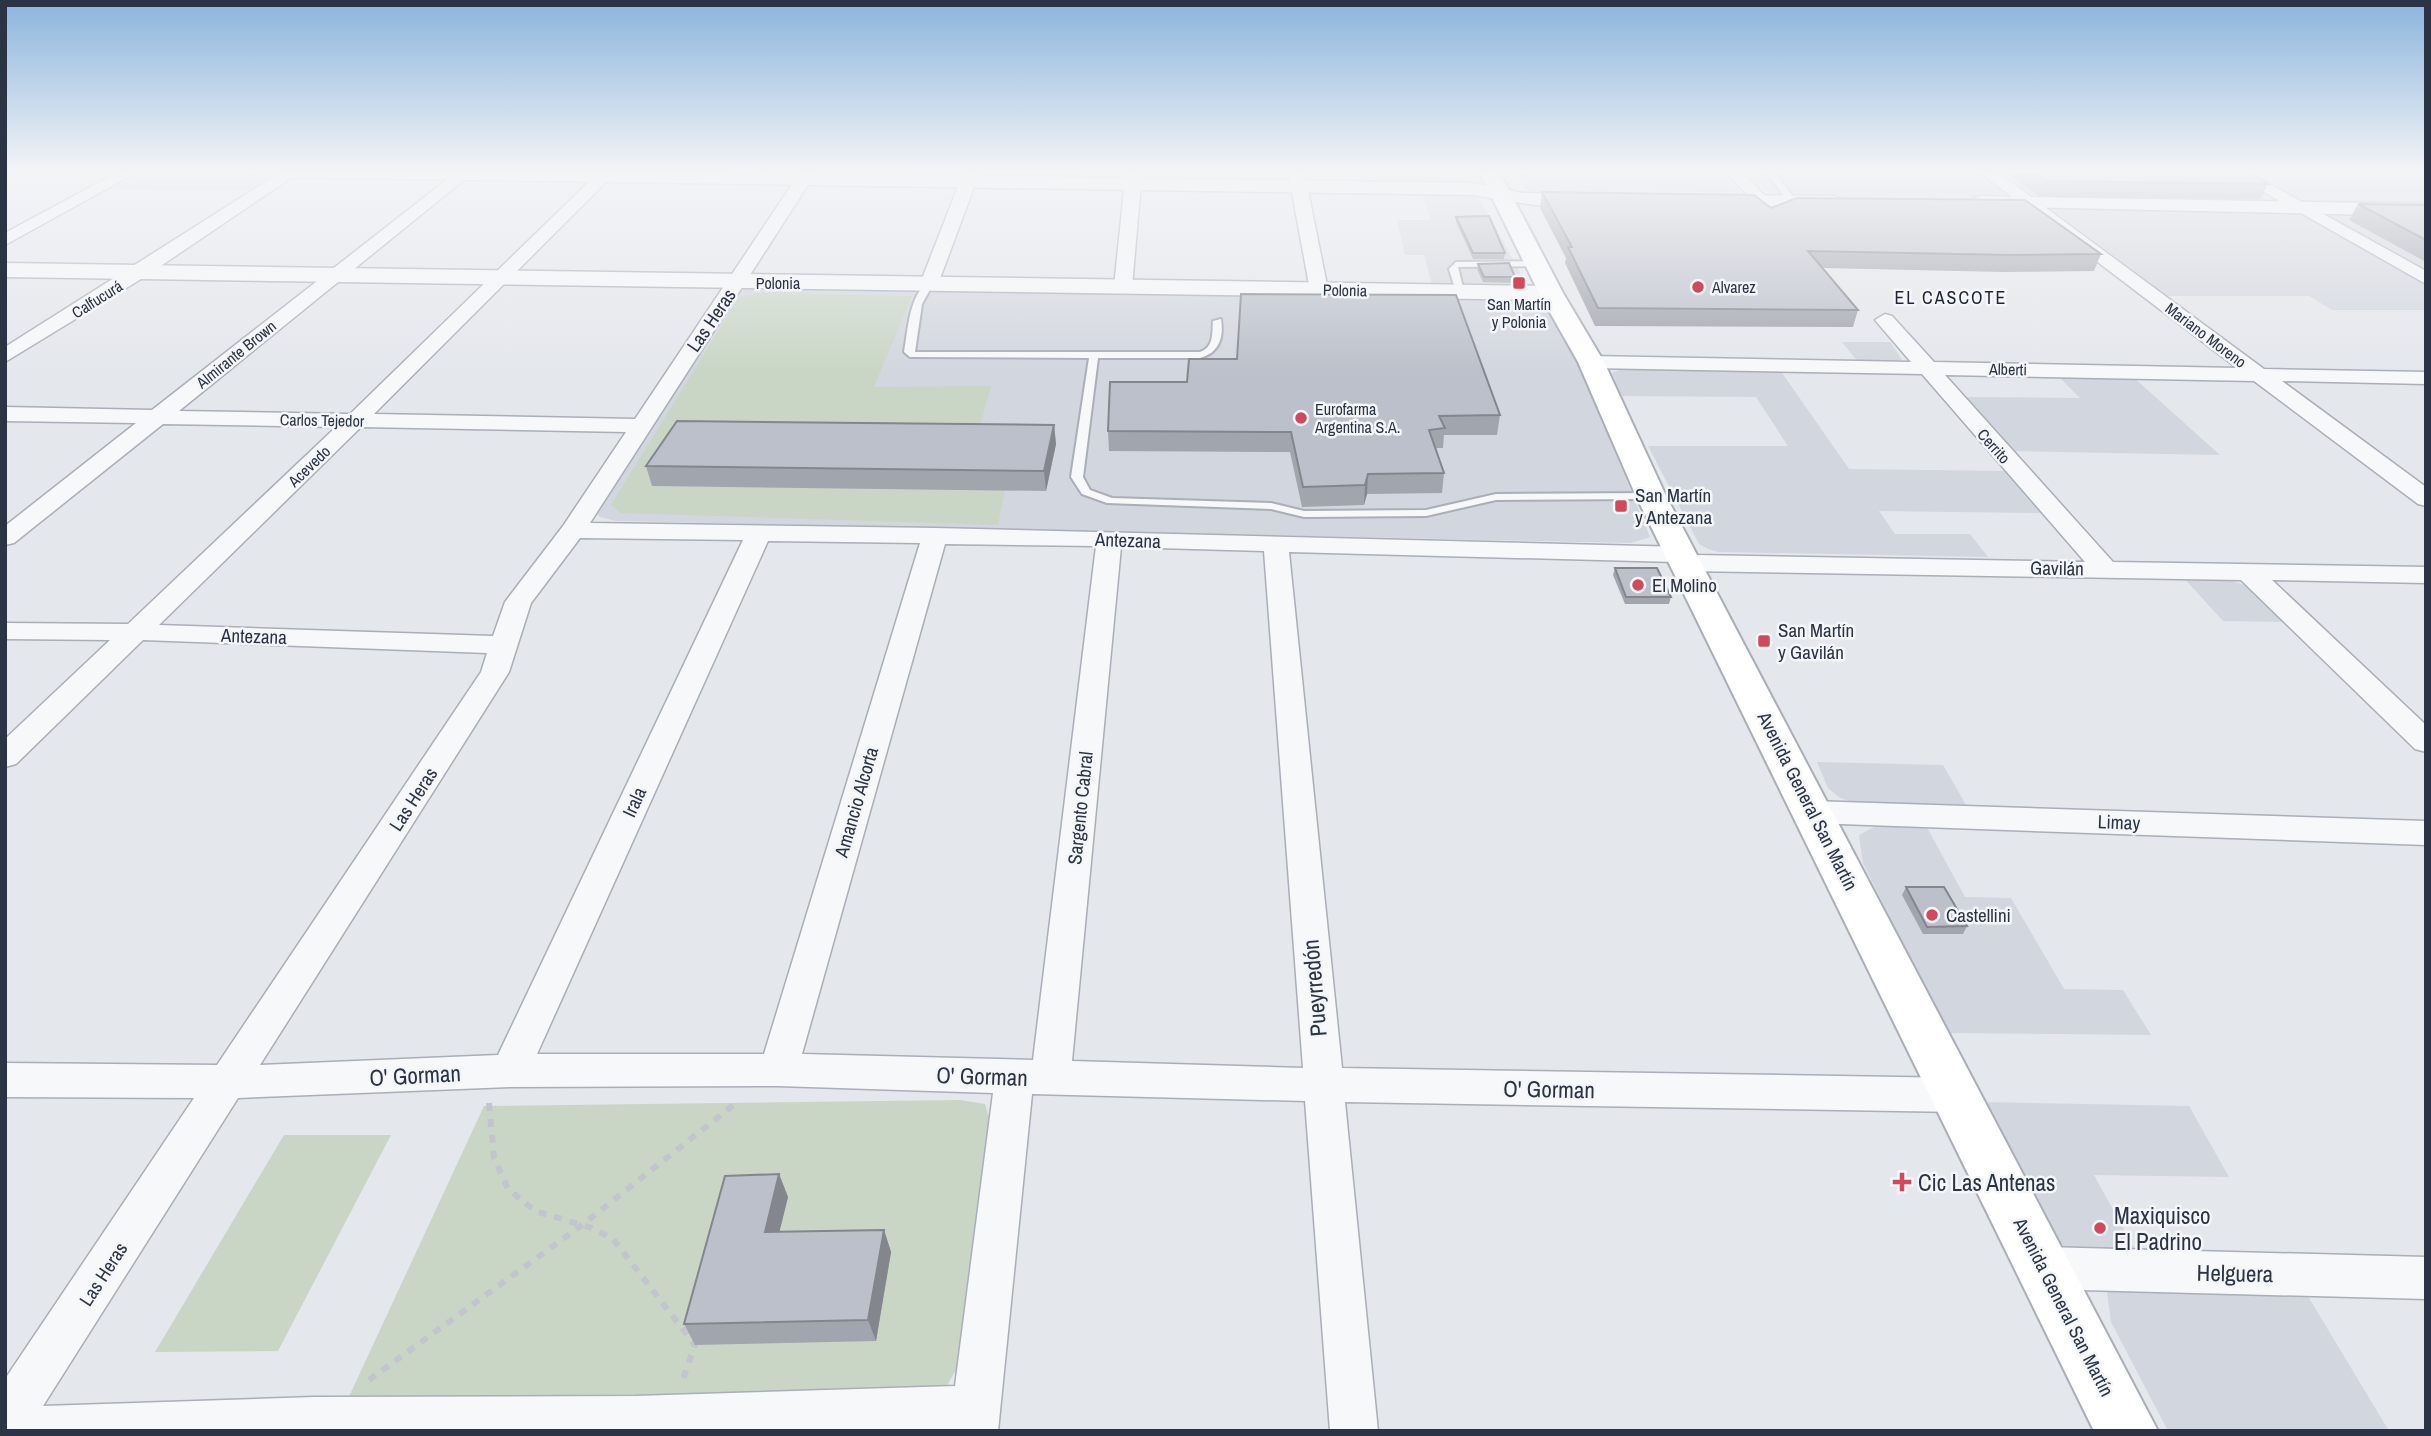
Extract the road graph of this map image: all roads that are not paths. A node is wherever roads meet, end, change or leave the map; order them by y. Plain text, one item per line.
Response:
1 (191, 238) edge
2 (381, 238) edge
3 (542, 238) edge
4 (765, 238) edge
5 (946, 238) edge
6 (1127, 238) edge
7 (1309, 238) edge
8 (1524, 238) edge
9 (2077, 238) edge
10 (2355, 238) edge
11 (5, 270) edge
12 (140, 272) junction
13 (334, 275) junction
14 (1544, 278) junction
15 (501, 279) junction
16 (2426, 279) edge
17 (736, 283) junction
18 (929, 284) junction
19 (1123, 287) junction
20 (1319, 290) junction
21 (1460, 292) junction
22 (1885, 320) dead end
23 (1218, 321) dead end
24 (1094, 355) junction
25 (5, 356) edge
26 (1591, 362) junction
27 (1923, 367) junction
28 (2259, 376) junction
29 (2426, 378) edge
30 (5, 414) edge
31 (157, 417) junction
32 (356, 421) junction
33 (639, 426) junction
34 (1651, 496) junction
35 (2426, 499) edge
36 (573, 530) junction
37 (759, 533) junction
38 (935, 535) junction
39 (5, 538) edge
40 (1108, 538) junction
41 (1276, 545) junction
42 (1686, 559) junction
43 (2105, 569) junction
44 (2249, 573) junction
45 (2426, 575) edge
46 (5, 631) edge
47 (136, 632) junction
48 (503, 645) junction
49 (2426, 742) edge
50 (5, 757) edge
51 (1812, 811) junction
52 (2426, 833) edge
53 (778, 1070) junction
54 (510, 1071) junction
55 (1033, 1078) junction
56 (5, 1080) edge
57 (229, 1082) junction
58 (1323, 1085) junction
59 (1959, 1095) junction
60 (2044, 1268) junction
61 (2426, 1278) edge
62 (976, 1420) edge
63 (5, 1422) edge
64 (634, 1425) edge
65 (310, 1426) edge
66 (13, 1431) edge
67 (1354, 1431) edge
68 (2127, 1431) edge

1 - 12 street, Calfucurá
2 - 13 street, Almirante Brown
3 - 15 street, Acevedo
4 - 17 street, Las Heras
5 - 18 street
6 - 19 street
7 - 20 street
8 - 14 main road, Avenida General San Martín
9 - 28 street, Mariano Moreno
10 - 16 street
11 - 12 street, Polonia
12 - 13 street, Polonia
12 - 25 street, Calfucurá
13 - 15 street, Polonia
13 - 31 street, Almirante Brown
14 - 21 street, Polonia
14 - 21 lane
14 - 26 main road, Avenida General San Martín
15 - 17 street, Polonia
15 - 32 street, Acevedo
17 - 18 street, Polonia
17 - 33 street, Las Heras
18 - 19 street, Polonia
18 - 24 lane
19 - 20 street, Polonia
20 - 21 street, Polonia
22 - 27 street, Cerrito
23 - 24 lane
24 - 34 lane
26 - 27 street, Alberti
26 - 34 main road, Avenida General San Martín
27 - 28 street, Alberti
27 - 43 street, Cerrito
28 - 29 street, Alberti
28 - 35 street, Mariano Moreno
30 - 31 street, Carlos Tejedor
31 - 32 street, Carlos Tejedor
31 - 39 street, Almirante Brown
32 - 33 street, Carlos Tejedor
32 - 47 street, Acevedo
33 - 36 street, Las Heras
34 - 42 main road, Avenida General San Martín
36 - 37 street, Antezana
36 - 48 street, Las Heras
37 - 38 street, Antezana
37 - 54 street, Irala
38 - 40 street, Antezana
38 - 53 street, Amancio Alcorta
40 - 41 street, Antezana
40 - 55 street, Sargento Cabral
41 - 42 street, Antezana
41 - 58 street, Pueyrredón
42 - 43 street, Gavilán
42 - 51 main road, Avenida General San Martín
43 - 44 street, Gavilán
44 - 45 street, Gavilán
44 - 49 street
46 - 47 street, Antezana
47 - 48 street, Antezana
47 - 50 street, Acevedo
48 - 57 street, Las Heras
51 - 52 street, Limay
51 - 59 main road, Avenida General San Martín
53 - 54 street, O' Gorman
53 - 55 street, O' Gorman
54 - 57 street, O' Gorman
55 - 58 street, O' Gorman
55 - 62 street, Sargento Cabral
56 - 57 street, O' Gorman
57 - 63 street, Las Heras
58 - 59 street, O' Gorman
58 - 67 street, Pueyrredón
59 - 60 main road, Avenida General San Martín
60 - 61 street, Helguera
60 - 68 main road, Avenida General San Martín
62 - 64 street
64 - 65 street
65 - 66 street

